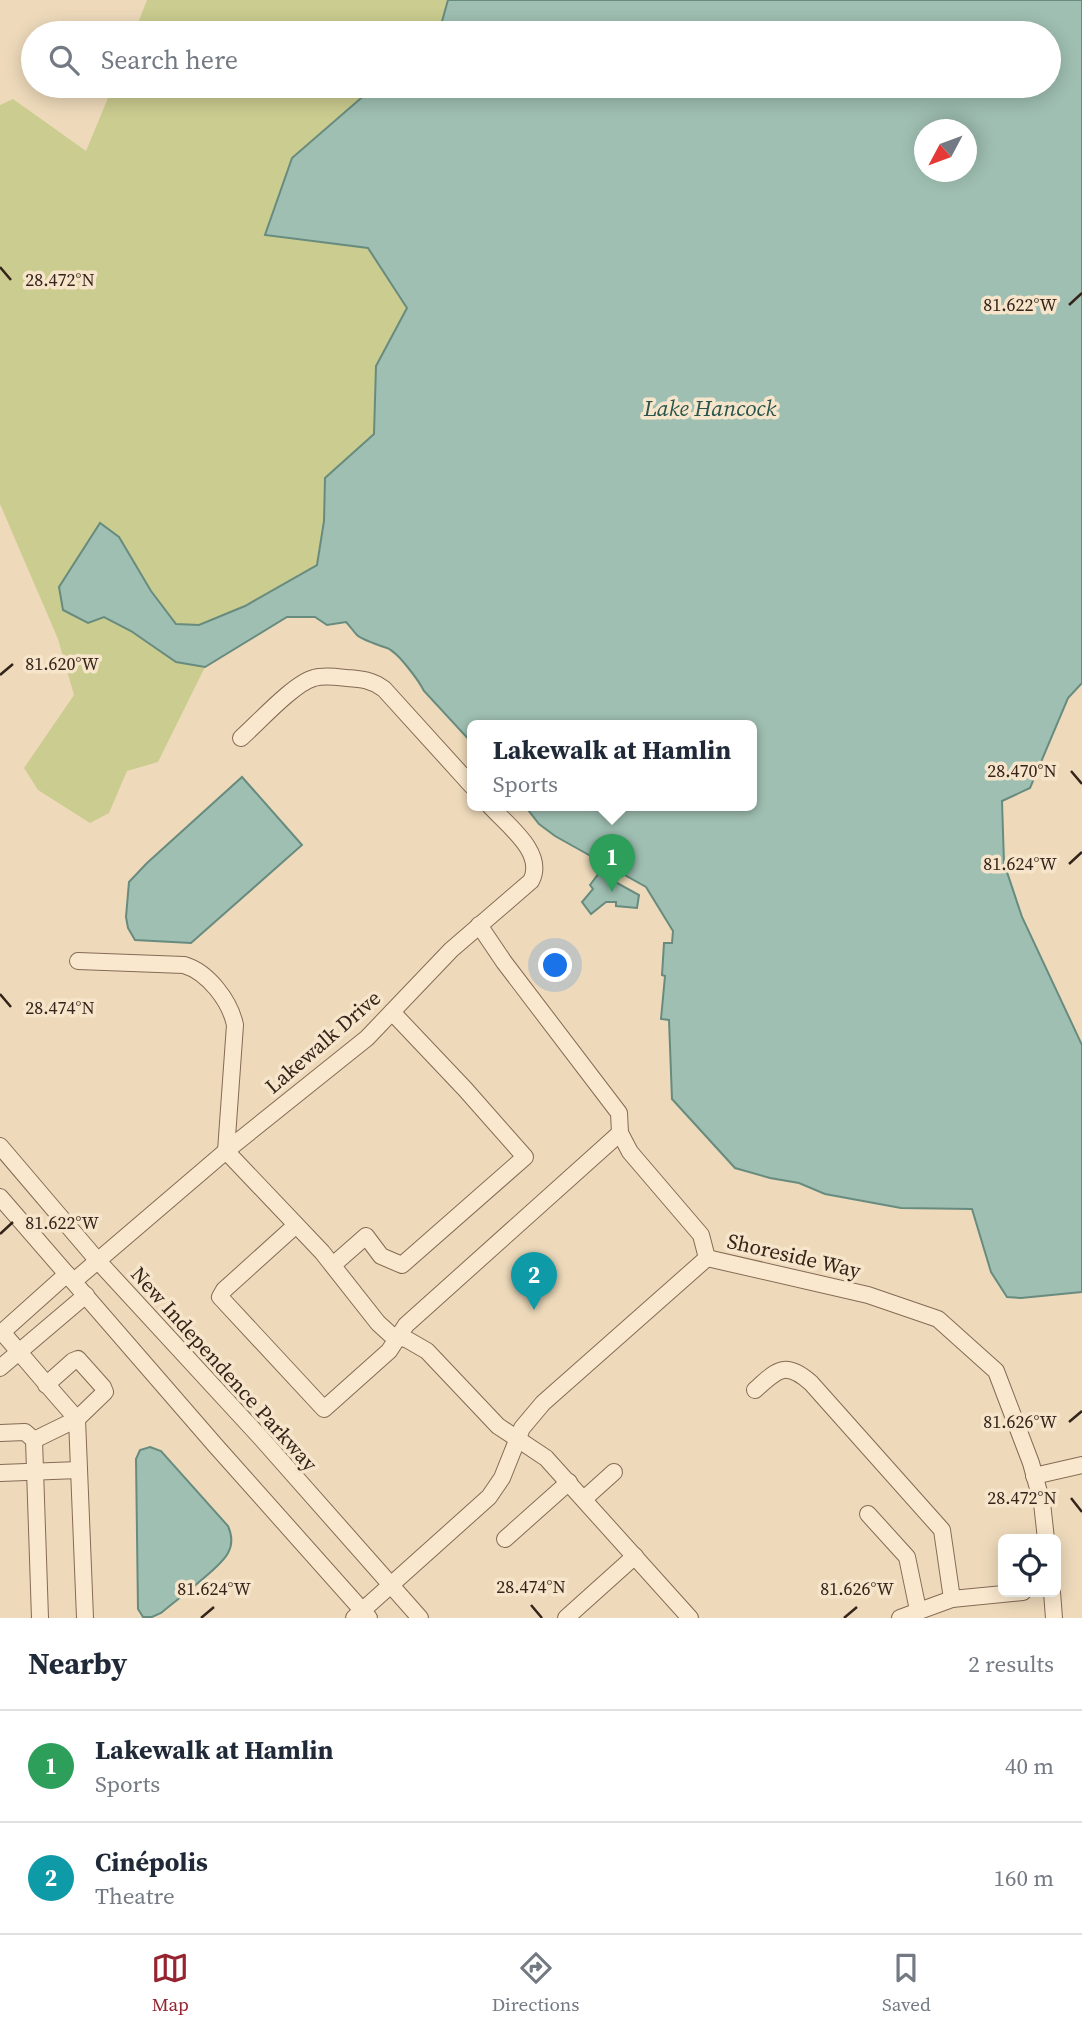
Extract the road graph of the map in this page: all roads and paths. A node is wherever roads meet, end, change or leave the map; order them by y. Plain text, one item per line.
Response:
1 (241, 738) dead end
2 (467, 780) edge
3 (494, 811) edge
4 (479, 925) junction
5 (78, 961) dead end
6 (392, 1012) junction
7 (620, 1133) junction
8 (0, 1146) edge
9 (226, 1151) junction
10 (0, 1197) edge
11 (296, 1225) junction
12 (707, 1258) junction
13 (97, 1261) junction
14 (333, 1265) junction
15 (71, 1278) junction
16 (86, 1295) junction
17 (1, 1333) edge
18 (398, 1337) junction
19 (20, 1353) junction
20 (0, 1368) edge
21 (46, 1385) junction
22 (755, 1390) dead end
23 (77, 1419) junction
24 (0, 1433) edge
25 (34, 1440) junction
26 (518, 1440) junction
27 (1082, 1465) edge
28 (79, 1470) junction
29 (35, 1471) junction
30 (0, 1472) edge
31 (614, 1472) dead end
32 (1034, 1476) junction
33 (569, 1482) junction
34 (584, 1499) junction
35 (868, 1514) dead end
36 (1045, 1534) edge
37 (505, 1539) dead end
38 (635, 1556) junction
39 (391, 1586) junction
40 (998, 1594) edge
41 (1052, 1597) edge
42 (952, 1598) junction
43 (918, 1610) junction
44 (575, 1615) edge
45 (361, 1616) edge
46 (40, 1618) edge
47 (85, 1618) edge
48 (420, 1618) edge
49 (690, 1618) edge
50 (900, 1618) edge
51 (1054, 1618) edge

1 - 2 street
3 - 4 street, Lakewalk Drive
4 - 6 street, Lakewalk Drive
4 - 7 street, Shoreside Way
5 - 9 street
6 - 9 street, Lakewalk Drive
6 - 14 street
7 - 12 street, Shoreside Way
7 - 18 street
8 - 13 street, New Independence Parkway
9 - 11 street
9 - 13 street, Lakewalk Drive
10 - 15 street
11 - 14 street
11 - 18 street
12 - 26 street
12 - 32 street, Shoreside Way
13 - 15 street, Lakewalk Drive
13 - 39 street, New Independence Parkway
14 - 18 street
15 - 16 street
15 - 17 street, Lakewalk Drive
16 - 19 street
16 - 45 street
17 - 19 street
18 - 26 street
19 - 20 street
19 - 21 street
21 - 23 street
21 - 23 street
22 - 42 street
23 - 25 street
23 - 28 street
24 - 25 street
25 - 29 street
26 - 33 street
26 - 39 street
27 - 32 street
28 - 29 street
28 - 47 street
29 - 30 street
29 - 46 street
31 - 34 street
32 - 36 street, Shoreside Way
33 - 34 street
33 - 37 street
34 - 38 street
35 - 43 street
38 - 44 street
38 - 49 street
39 - 45 street
39 - 48 street, New Independence Parkway
40 - 42 street
41 - 51 street
42 - 43 street
43 - 50 street

